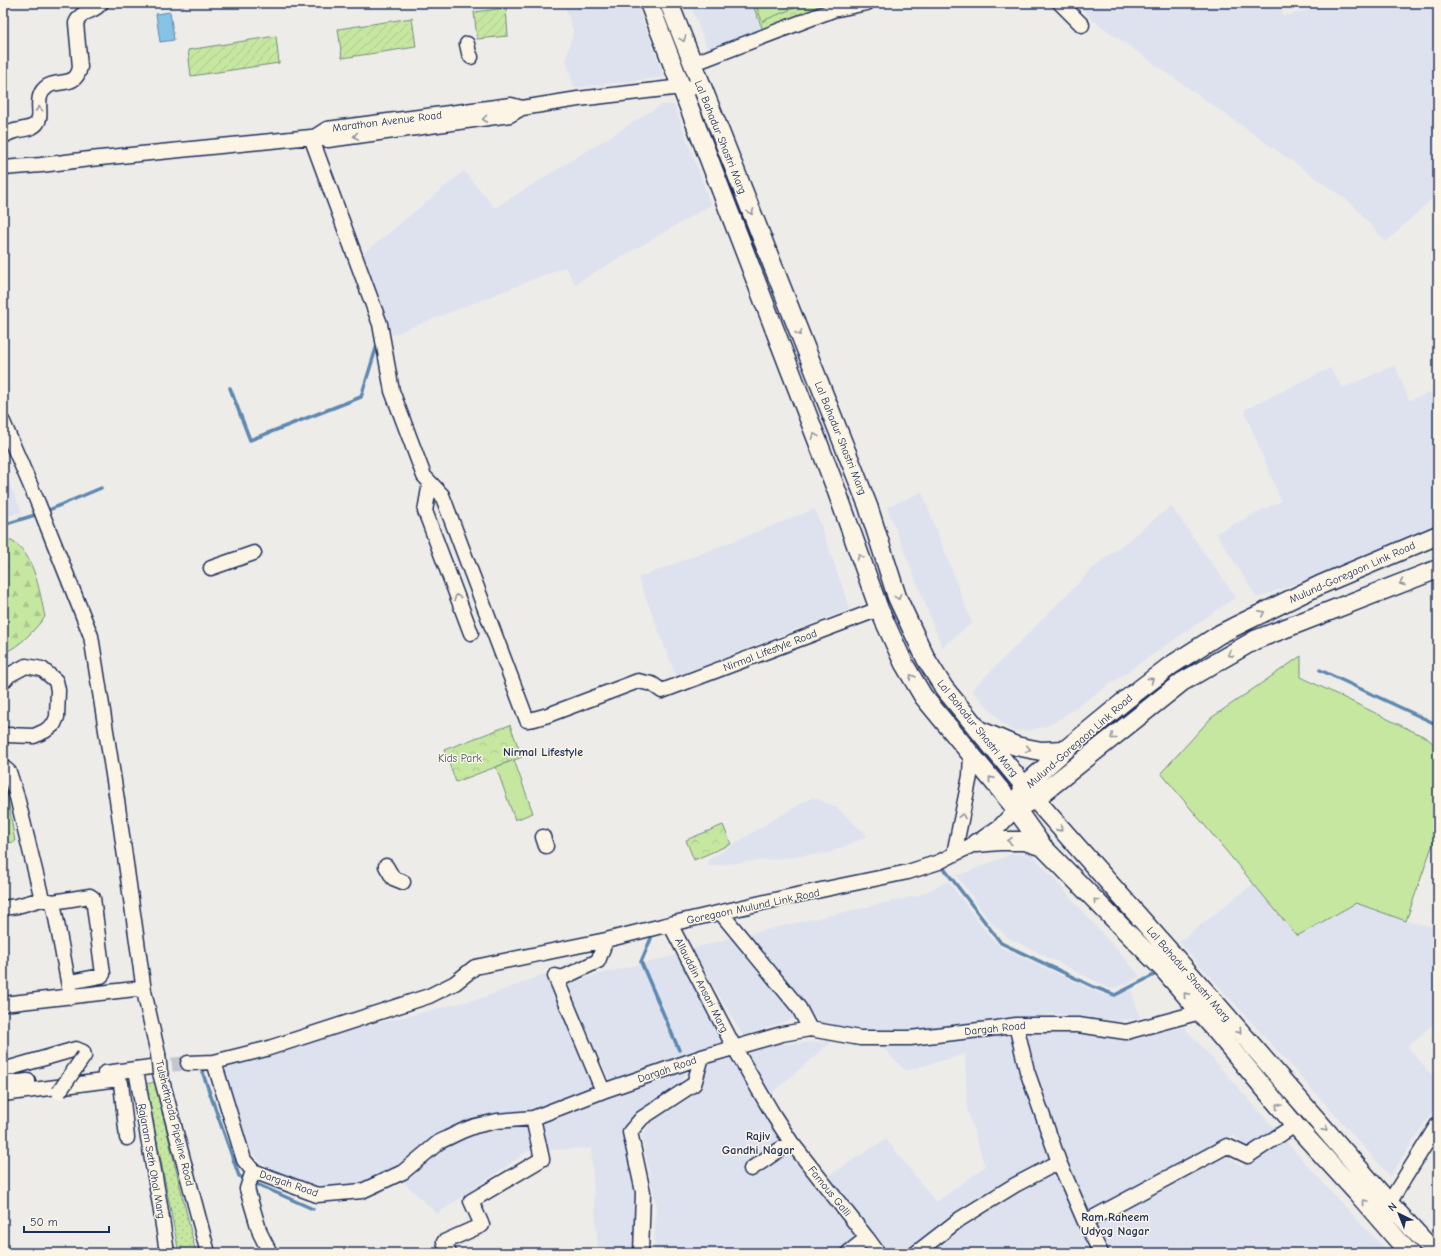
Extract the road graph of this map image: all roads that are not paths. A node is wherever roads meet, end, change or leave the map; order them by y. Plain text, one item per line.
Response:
1 (101, 3) edge
2 (649, 3) edge
3 (669, 3) edge
4 (867, 3) edge
5 (1060, 3) edge
6 (1082, 25) dead end
7 (692, 64) junction
8 (682, 87) junction
9 (701, 87) junction
10 (313, 137) junction
11 (3, 138) edge
12 (3, 168) edge
13 (3, 422) edge
14 (430, 483) junction
15 (1438, 535) edge
16 (254, 553) dead end
17 (211, 568) dead end
18 (1438, 569) edge
19 (891, 576) junction
20 (870, 583) junction
21 (879, 609) junction
22 (471, 633) dead end
23 (3, 682) edge
24 (1118, 706) junction
25 (1130, 724) junction
26 (979, 730) junction
27 (4, 734) edge
28 (1065, 750) junction
29 (971, 753) junction
30 (3, 768) edge
31 (1029, 793) junction
32 (1016, 809) junction
33 (976, 843) junction
34 (1043, 847) junction
35 (954, 854) junction
36 (386, 866) dead end
37 (403, 882) dead end
38 (47, 900) junction
39 (3, 908) edge
40 (721, 913) junction
41 (670, 924) junction
42 (606, 940) junction
43 (75, 981) dead end
44 (144, 992) junction
45 (71, 997) junction
46 (3, 1004) edge
47 (1218, 1006) junction
48 (1201, 1013) junction
49 (1016, 1025) junction
50 (810, 1029) junction
51 (734, 1047) junction
52 (702, 1057) junction
53 (188, 1062) tunnel mouth
54 (214, 1062) junction
55 (3, 1070) edge
56 (136, 1070) junction
57 (156, 1070) junction
58 (3, 1084) edge
59 (140, 1090) junction
60 (603, 1091) junction
61 (122, 1092) junction
62 (3, 1094) edge
63 (3, 1102) edge
64 (533, 1118) junction
65 (1438, 1124) edge
66 (1295, 1125) junction
67 (127, 1138) dead end
68 (791, 1142) junction
69 (1059, 1162) junction
70 (751, 1169) dead end
71 (250, 1179) junction
72 (1389, 1202) junction
73 (1085, 1222) junction
74 (867, 1238) junction
75 (167, 1253) edge
76 (208, 1253) edge
77 (270, 1253) edge
78 (449, 1253) edge
79 (641, 1253) edge
80 (848, 1253) edge
81 (878, 1253) edge
82 (916, 1253) edge
83 (1101, 1253) edge
84 (1409, 1253) edge
85 (1435, 1253) edge

11 -> 1 street
2 - 8 main road, Lal Bahadur Shastri Marg
3 -> 7 main road, Lal Bahadur Shastri Marg
4 - 7 street
5 - 6 street
7 - 9 main road, Lal Bahadur Shastri Marg
8 - 9 street
8 - 10 street
20 -> 8 main road, Lal Bahadur Shastri Marg
9 -> 19 main road, Lal Bahadur Shastri Marg
10 - 12 street
10 - 14 street
13 - 44 street, Tulshethpada Pipeline Road
14 - 21 street, Nirmal Lifestyle Road
22 -> 14 street
24 -> 15 main road, Mulund-Goregaon Link Road
16 - 17 street
18 -> 25 main road, Mulund-Goregaon Link Road
19 - 20 main road
19 -> 26 main road, Lal Bahadur Shastri Marg
20 - 21 main road, Lal Bahadur Shastri Marg
29 -> 21 main road, Lal Bahadur Shastri Marg
23 - 27 street
24 - 25 main road
24 - 28 main road, Mulund-Goregaon Link Road
25 -> 31 main road, Mulund-Goregaon Link Road
26 -> 28 main road
26 - 31 main road, Lal Bahadur Shastri Marg
28 - 31 main road, Mulund-Goregaon Link Road
32 -> 29 main road, Lal Bahadur Shastri Marg
35 -> 29 street
30 - 38 street
31 - 32 main road, Mulund-Goregaon Link Road
31 -> 47 main road, Lal Bahadur Shastri Marg
32 - 33 street, Goregaon Mulund Link Road
32 - 34 main road, Lal Bahadur Shastri Marg
34 -> 33 main road
33 - 35 street, Goregaon Mulund Link Road
48 -> 34 main road, Lal Bahadur Shastri Marg
35 - 40 street, Goregaon Mulund Link Road
36 - 37 street
38 - 39 street
38 - 43 street
38 - 45 street
40 - 41 street, Goregaon Mulund Link Road
40 - 50 street
41 - 42 street, Goregaon Mulund Link Road
41 - 51 street, Allauddin Ansari Marg
42 - 54 street, Goregaon Mulund Link Road
42 - 60 street
44 - 45 street
44 - 57 street, Tulshethpada Pipeline Road, bridge
45 - 46 street
47 - 48 street, Dargah Road
47 -> 72 main road, Lal Bahadur Shastri Marg
48 - 49 street, Dargah Road
66 -> 48 main road, Lal Bahadur Shastri Marg
49 - 50 street, Dargah Road
49 - 69 street
50 - 51 street, Dargah Road
51 - 52 street, Dargah Road
51 - 68 street, Famous Galli
52 - 60 street, Dargah Road
52 - 79 street
53 - 54 street
54 - 71 street, Dargah Road
55 - 63 street, bridge
56 - 57 street
56 - 58 street
56 - 59 street, Rajaram Seth Ohol Marg
57 - 76 street, Tulshethpada Pipeline Road
59 - 61 street
59 - 75 street, Rajaram Seth Ohol Marg
60 - 64 street, Dargah Road
61 - 62 street
61 - 67 street
64 - 71 street, Dargah Road
64 - 78 street
65 - 72 street
66 - 73 street
84 -> 66 main road, Lal Bahadur Shastri Marg
68 - 70 street
68 - 74 street, Famous Galli
69 - 73 street
69 - 82 street
71 - 77 street
72 - 85 main road, Lal Bahadur Shastri Marg
73 - 83 street
74 - 80 street
74 - 81 street, Famous Galli

